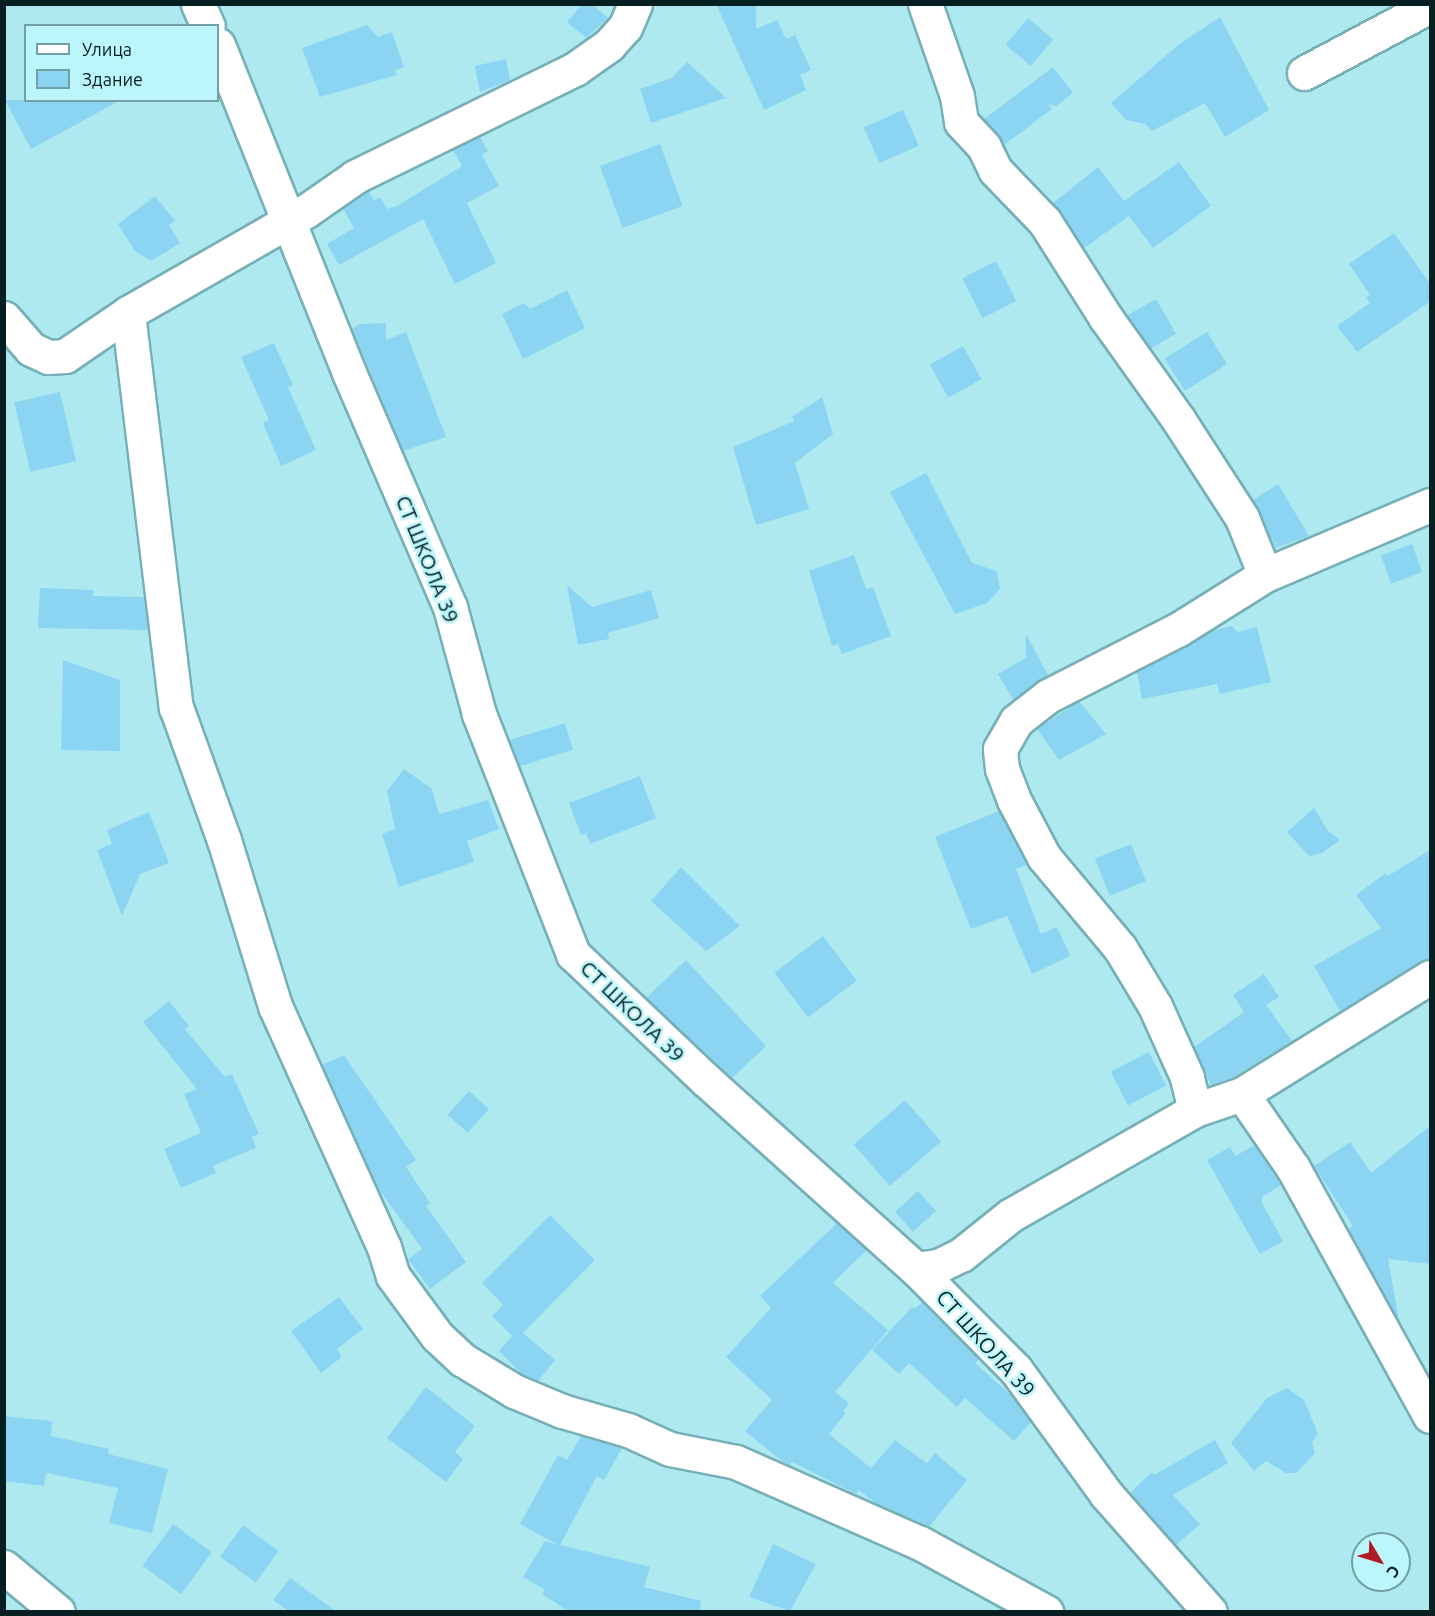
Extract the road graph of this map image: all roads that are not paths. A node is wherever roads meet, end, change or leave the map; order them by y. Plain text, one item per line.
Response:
1 (198, 4) edge
2 (635, 4) edge
3 (924, 4) edge
4 (1431, 6) edge
5 (207, 24) edge
6 (219, 47) edge
7 (1304, 73) dead end
8 (288, 219) junction
9 (128, 313) junction
10 (4, 318) edge
11 (1431, 505) edge
12 (1265, 575) junction
13 (1431, 976) edge
14 (1242, 1094) junction
15 (1195, 1110) junction
16 (916, 1269) junction
17 (1431, 1416) edge
18 (4, 1567) edge
19 (57, 1611) edge
20 (1046, 1611) edge
21 (1206, 1611) edge

1 - 5 street
2 - 8 street
3 - 12 street
4 - 7 street
6 - 8 street, СТ ШКОЛА 39
8 - 9 street
8 - 16 street, СТ ШКОЛА 39
9 - 10 street
9 - 20 street
11 - 12 street
12 - 15 street
13 - 14 street
14 - 15 street
14 - 17 street
15 - 16 street
16 - 21 street, СТ ШКОЛА 39
18 - 19 street

